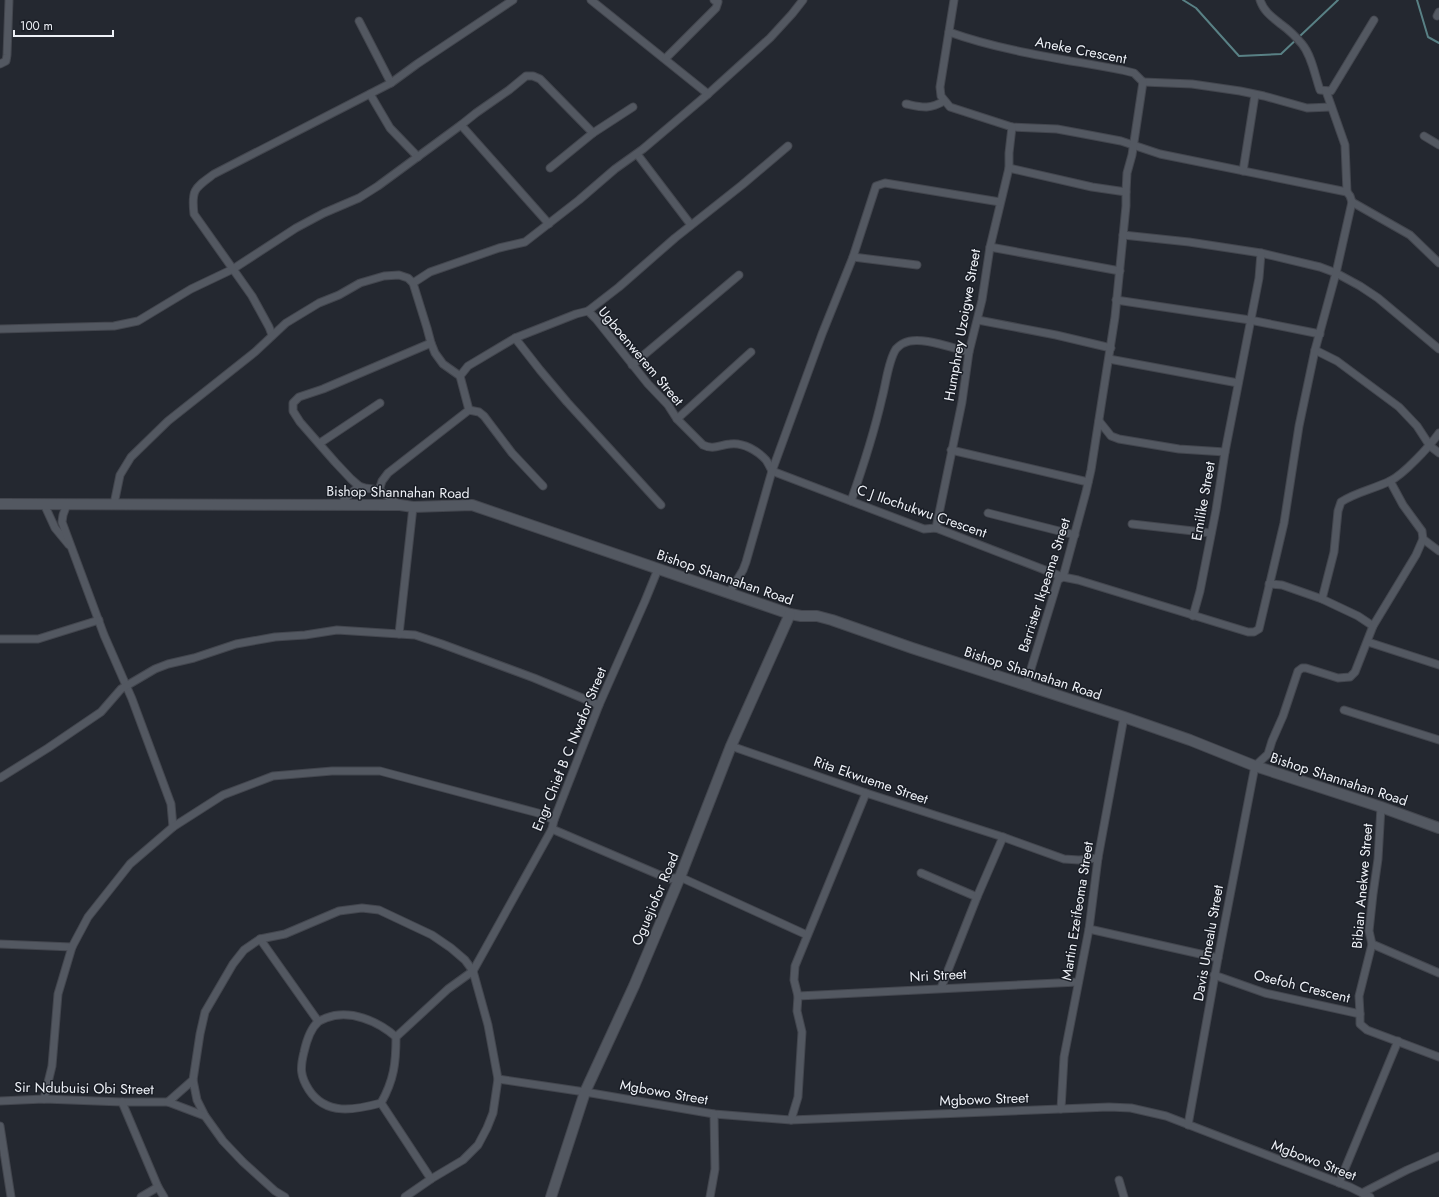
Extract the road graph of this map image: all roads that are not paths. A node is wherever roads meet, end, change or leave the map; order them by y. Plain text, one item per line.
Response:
1 (9, 0) edge
2 (513, 0) edge
3 (591, 0) edge
4 (714, 0) edge
5 (803, 0) edge
6 (954, 0) edge
7 (1260, 0) edge
8 (1374, 20) dead end
9 (359, 21) dead end
10 (949, 32) junction
11 (666, 58) junction
12 (0, 64) edge
13 (1143, 82) junction
14 (391, 83) junction
15 (1326, 91) junction
16 (370, 94) junction
17 (708, 94) junction
18 (1255, 94) junction
19 (944, 101) junction
20 (906, 104) dead end
21 (633, 107) dead end
22 (1331, 107) junction
23 (461, 125) junction
24 (1012, 127) junction
25 (593, 133) junction
26 (1424, 136) dead end
27 (1439, 145) edge
28 (788, 146) dead end
29 (1133, 146) junction
30 (637, 154) junction
31 (418, 156) junction
32 (550, 168) dead end
33 (1009, 168) junction
34 (1243, 171) junction
35 (1126, 192) junction
36 (1347, 192) junction
37 (1000, 202) junction
38 (1352, 202) junction
39 (549, 224) junction
40 (691, 225) junction
41 (1123, 236) junction
42 (990, 247) junction
43 (1261, 253) junction
44 (853, 257) junction
45 (1439, 263) edge
46 (917, 264) dead end
47 (234, 269) junction
48 (1120, 272) junction
49 (1336, 273) junction
50 (739, 276) dead end
51 (413, 283) junction
52 (1116, 300) junction
53 (588, 311) junction
54 (978, 320) junction
55 (1250, 320) junction
56 (0, 329) edge
57 (1320, 334) junction
58 (272, 335) junction
59 (515, 338) junction
60 (431, 342) junction
61 (1111, 348) junction
62 (1439, 349) edge
63 (1315, 350) junction
64 (751, 352) dead end
65 (969, 352) junction
66 (1109, 359) junction
67 (632, 365) junction
68 (460, 376) junction
69 (1238, 383) junction
70 (380, 403) dead end
71 (469, 410) junction
72 (677, 419) junction
73 (1099, 421) junction
74 (1439, 433) edge
75 (320, 443) junction
76 (1430, 446) junction
77 (951, 450) junction
78 (1225, 452) junction
79 (1439, 453) edge
80 (772, 471) junction
81 (1390, 481) junction
82 (1088, 482) junction
83 (359, 486) junction
84 (543, 486) dead end
85 (379, 490) junction
86 (851, 500) junction
87 (0, 504) edge
88 (44, 504) junction
89 (67, 504) junction
90 (114, 504) junction
91 (340, 505) junction
92 (400, 505) junction
93 (661, 505) dead end
94 (413, 507) junction
95 (988, 513) dead end
96 (1132, 524) dead end
97 (936, 528) junction
98 (1211, 533) junction
99 (1075, 535) junction
100 (1423, 539) junction
101 (73, 550) junction
102 (1439, 551) edge
103 (656, 572) junction
104 (1064, 577) junction
105 (1269, 584) junction
106 (729, 593) junction
107 (1322, 599) junction
108 (790, 614) junction
109 (1193, 616) junction
110 (99, 620) junction
111 (1373, 626) junction
112 (399, 634) junction
113 (0, 639) edge
114 (1368, 642) junction
115 (1439, 665) edge
116 (1026, 685) junction
117 (126, 686) junction
118 (599, 705) junction
119 (1344, 710) dead end
120 (1124, 717) junction
121 (1439, 740) edge
122 (732, 746) junction
123 (1255, 766) junction
124 (0, 778) edge
125 (866, 793) junction
126 (1381, 807) junction
127 (554, 820) junction
128 (173, 827) junction
129 (1439, 828) edge
130 (552, 829) junction
131 (1003, 837) junction
132 (1098, 858) junction
133 (921, 873) dead end
134 (680, 877) junction
135 (976, 896) junction
136 (1089, 929) junction
137 (807, 935) junction
138 (260, 939) junction
139 (0, 944) edge
140 (1372, 944) junction
141 (72, 947) junction
142 (1218, 958) junction
143 (473, 970) junction
144 (1439, 973) edge
145 (1214, 975) junction
146 (1078, 982) junction
147 (941, 988) junction
148 (798, 996) junction
149 (1360, 1014) junction
150 (318, 1021) junction
151 (396, 1037) junction
152 (1398, 1041) junction
153 (1439, 1057) edge
154 (498, 1079) junction
155 (194, 1080) junction
156 (585, 1092) junction
157 (44, 1099) junction
158 (0, 1101) edge
159 (122, 1102) junction
160 (168, 1102) junction
161 (381, 1103) junction
162 (1061, 1109) junction
163 (714, 1114) junction
164 (205, 1116) junction
165 (791, 1120) junction
166 (1188, 1125) junction
167 (0, 1126) edge
168 (1439, 1156) edge
169 (431, 1179) junction
170 (1119, 1180) dead end
171 (1339, 1182) junction
172 (158, 1187) junction
173 (1362, 1193) junction
174 (11, 1197) edge
175 (141, 1197) edge
176 (164, 1197) edge
177 (285, 1197) edge
178 (405, 1197) edge
179 (551, 1197) edge
180 (710, 1197) edge
181 (1124, 1197) edge
182 (1370, 1197) edge

1 - 12 street
2 - 14 street
3 - 11 street
4 - 11 street
5 - 17 street
6 - 10 street
7 - 15 street
8 - 15 street
9 - 14 street
10 - 13 street, Aneke Crescent
10 - 19 street
11 - 17 street
13 - 18 street
13 - 29 street
14 - 16 street
15 - 22 street
16 - 31 street
16 - 47 street
17 - 30 street
18 - 22 street
18 - 34 street
19 - 20 street
19 - 24 street
21 - 25 street
22 - 36 street
23 - 25 street
23 - 31 street
23 - 39 street
24 - 29 street
24 - 33 street, Humphrey Uzoigwe Street
25 - 32 street
26 - 27 street
28 - 40 street
29 - 34 street
29 - 35 street
30 - 39 street
30 - 40 street
31 - 47 street
33 - 35 street
33 - 37 street, Humphrey Uzoigwe Street
34 - 36 street
35 - 41 street
36 - 38 street
37 - 42 street, Humphrey Uzoigwe Street
37 - 44 street
38 - 45 street
38 - 49 street, C J Ilochukwu Crescent
39 - 51 street
40 - 53 street
41 - 43 street
41 - 48 street
42 - 48 street
42 - 54 street, Humphrey Uzoigwe Street
43 - 49 street
43 - 55 street
44 - 46 street
44 - 80 street
47 - 56 street
47 - 58 street
48 - 52 street
49 - 57 street, C J Ilochukwu Crescent
49 - 62 street
50 - 67 street
51 - 58 street
51 - 60 street
52 - 55 street
52 - 61 street
53 - 59 street, Ugboenwerem Street
53 - 67 street, Ugboenwerem Street
54 - 61 street
54 - 65 street, Humphrey Uzoigwe Street
55 - 57 street
55 - 69 street
57 - 63 street, C J Ilochukwu Crescent
58 - 90 street
59 - 68 street, Ugboenwerem Street
59 - 93 street
60 - 68 street
60 - 75 street
61 - 66 street
63 - 76 street
63 - 105 street, C J Ilochukwu Crescent
64 - 72 street
65 - 77 street, Humphrey Uzoigwe Street
65 - 86 street
66 - 69 street
66 - 73 street
67 - 72 street, Ugboenwerem Street
68 - 71 street
69 - 78 street
70 - 75 street
71 - 84 street
71 - 85 street
72 - 80 street, Ugboenwerem Street
73 - 78 street, Emilike Street
73 - 82 street, Barrister Ikpeama Street
74 - 76 street
75 - 83 street
76 - 79 street
76 - 81 street
77 - 82 street
77 - 97 street, Humphrey Uzoigwe Street
78 - 98 street, Emilike Street
80 - 86 street, C J Ilochukwu Crescent
80 - 106 street
81 - 100 street
81 - 107 street
82 - 99 street, Barrister Ikpeama Street
83 - 85 street
83 - 91 street
85 - 92 street
86 - 97 street, C J Ilochukwu Crescent
87 - 88 main road, Bishop Shannahan Road
88 - 89 main road, Bishop Shannahan Road
88 - 101 street
89 - 90 main road, Bishop Shannahan Road
89 - 101 street
90 - 91 main road, Bishop Shannahan Road
91 - 92 main road, Bishop Shannahan Road
92 - 94 main road, Bishop Shannahan Road
94 - 103 main road, Bishop Shannahan Road
94 - 112 street
95 - 99 street
96 - 98 street
97 - 104 street, C J Ilochukwu Crescent
98 - 109 street, Emilike Street
99 - 104 street, Barrister Ikpeama Street
100 - 102 street
100 - 111 street
101 - 110 street
103 - 106 main road, Bishop Shannahan Road
103 - 118 street, Engr Chief B C Nwafor Street
104 - 109 street, C J Ilochukwu Crescent
104 - 116 street, Barrister Ikpeama Street
105 - 107 street
105 - 109 street, C J Ilochukwu Crescent
106 - 108 main road, Bishop Shannahan Road
107 - 111 street
108 - 116 main road, Bishop Shannahan Road
108 - 122 main road, Oguejiofor Road
110 - 113 street
110 - 117 street
111 - 114 street
112 - 117 street
112 - 118 street
114 - 115 street
114 - 123 street
116 - 120 main road, Bishop Shannahan Road
117 - 124 street
117 - 128 street
118 - 127 street, Engr Chief B C Nwafor Street
119 - 121 street
120 - 123 main road, Bishop Shannahan Road
120 - 132 street, Martin Ezeifeoma Street
122 - 125 street, Rita Ekwueme Street
122 - 134 main road, Oguejiofor Road
123 - 126 main road, Bishop Shannahan Road
123 - 142 street, Davis Umealu Street
125 - 131 street, Rita Ekwueme Street
125 - 137 street
126 - 129 main road, Bishop Shannahan Road
126 - 140 street, Bibian Anekwe Street
127 - 128 street
127 - 130 street, Engr Chief B C Nwafor Street
128 - 141 street
130 - 134 street
130 - 143 street, Engr Chief B C Nwafor Street
131 - 132 street, Rita Ekwueme Street
131 - 135 street
132 - 136 street, Martin Ezeifeoma Street
133 - 135 street
134 - 137 street
134 - 156 main road, Oguejiofor Road
135 - 147 street
136 - 142 street
136 - 146 street, Martin Ezeifeoma Street
137 - 148 street
138 - 143 street
138 - 150 street
138 - 155 street
139 - 141 street
140 - 144 street
140 - 149 street, Bibian Anekwe Street
141 - 157 street
142 - 145 street, Davis Umealu Street
143 - 151 street
143 - 154 street
145 - 149 street, Osefoh Crescent
145 - 166 street, Davis Umealu Street
146 - 147 street, Nri Street
146 - 162 street, Martin Ezeifeoma Street
147 - 148 street, Nri Street
148 - 165 street
149 - 152 street, Osefoh Crescent
150 - 151 street
150 - 161 street
151 - 161 street
152 - 153 street, Osefoh Crescent
152 - 171 street
154 - 156 street, Mgbowo Street
154 - 169 street
155 - 160 street
155 - 164 street
156 - 163 street, Mgbowo Street
156 - 179 main road, Oguejiofor Road
157 - 158 street, Sir Ndubuisi Obi Street
157 - 159 street, Sir Ndubuisi Obi Street
159 - 160 street, Sir Ndubuisi Obi Street
159 - 172 street
160 - 164 street
161 - 169 street
162 - 165 street, Mgbowo Street
162 - 166 street, Mgbowo Street
163 - 165 street, Mgbowo Street
163 - 180 street
164 - 177 street
166 - 171 street, Mgbowo Street
167 - 174 street
168 - 173 street
169 - 178 street
170 - 181 street
171 - 173 street, Mgbowo Street
172 - 175 street
172 - 176 street
173 - 182 street, Mgbowo Street

